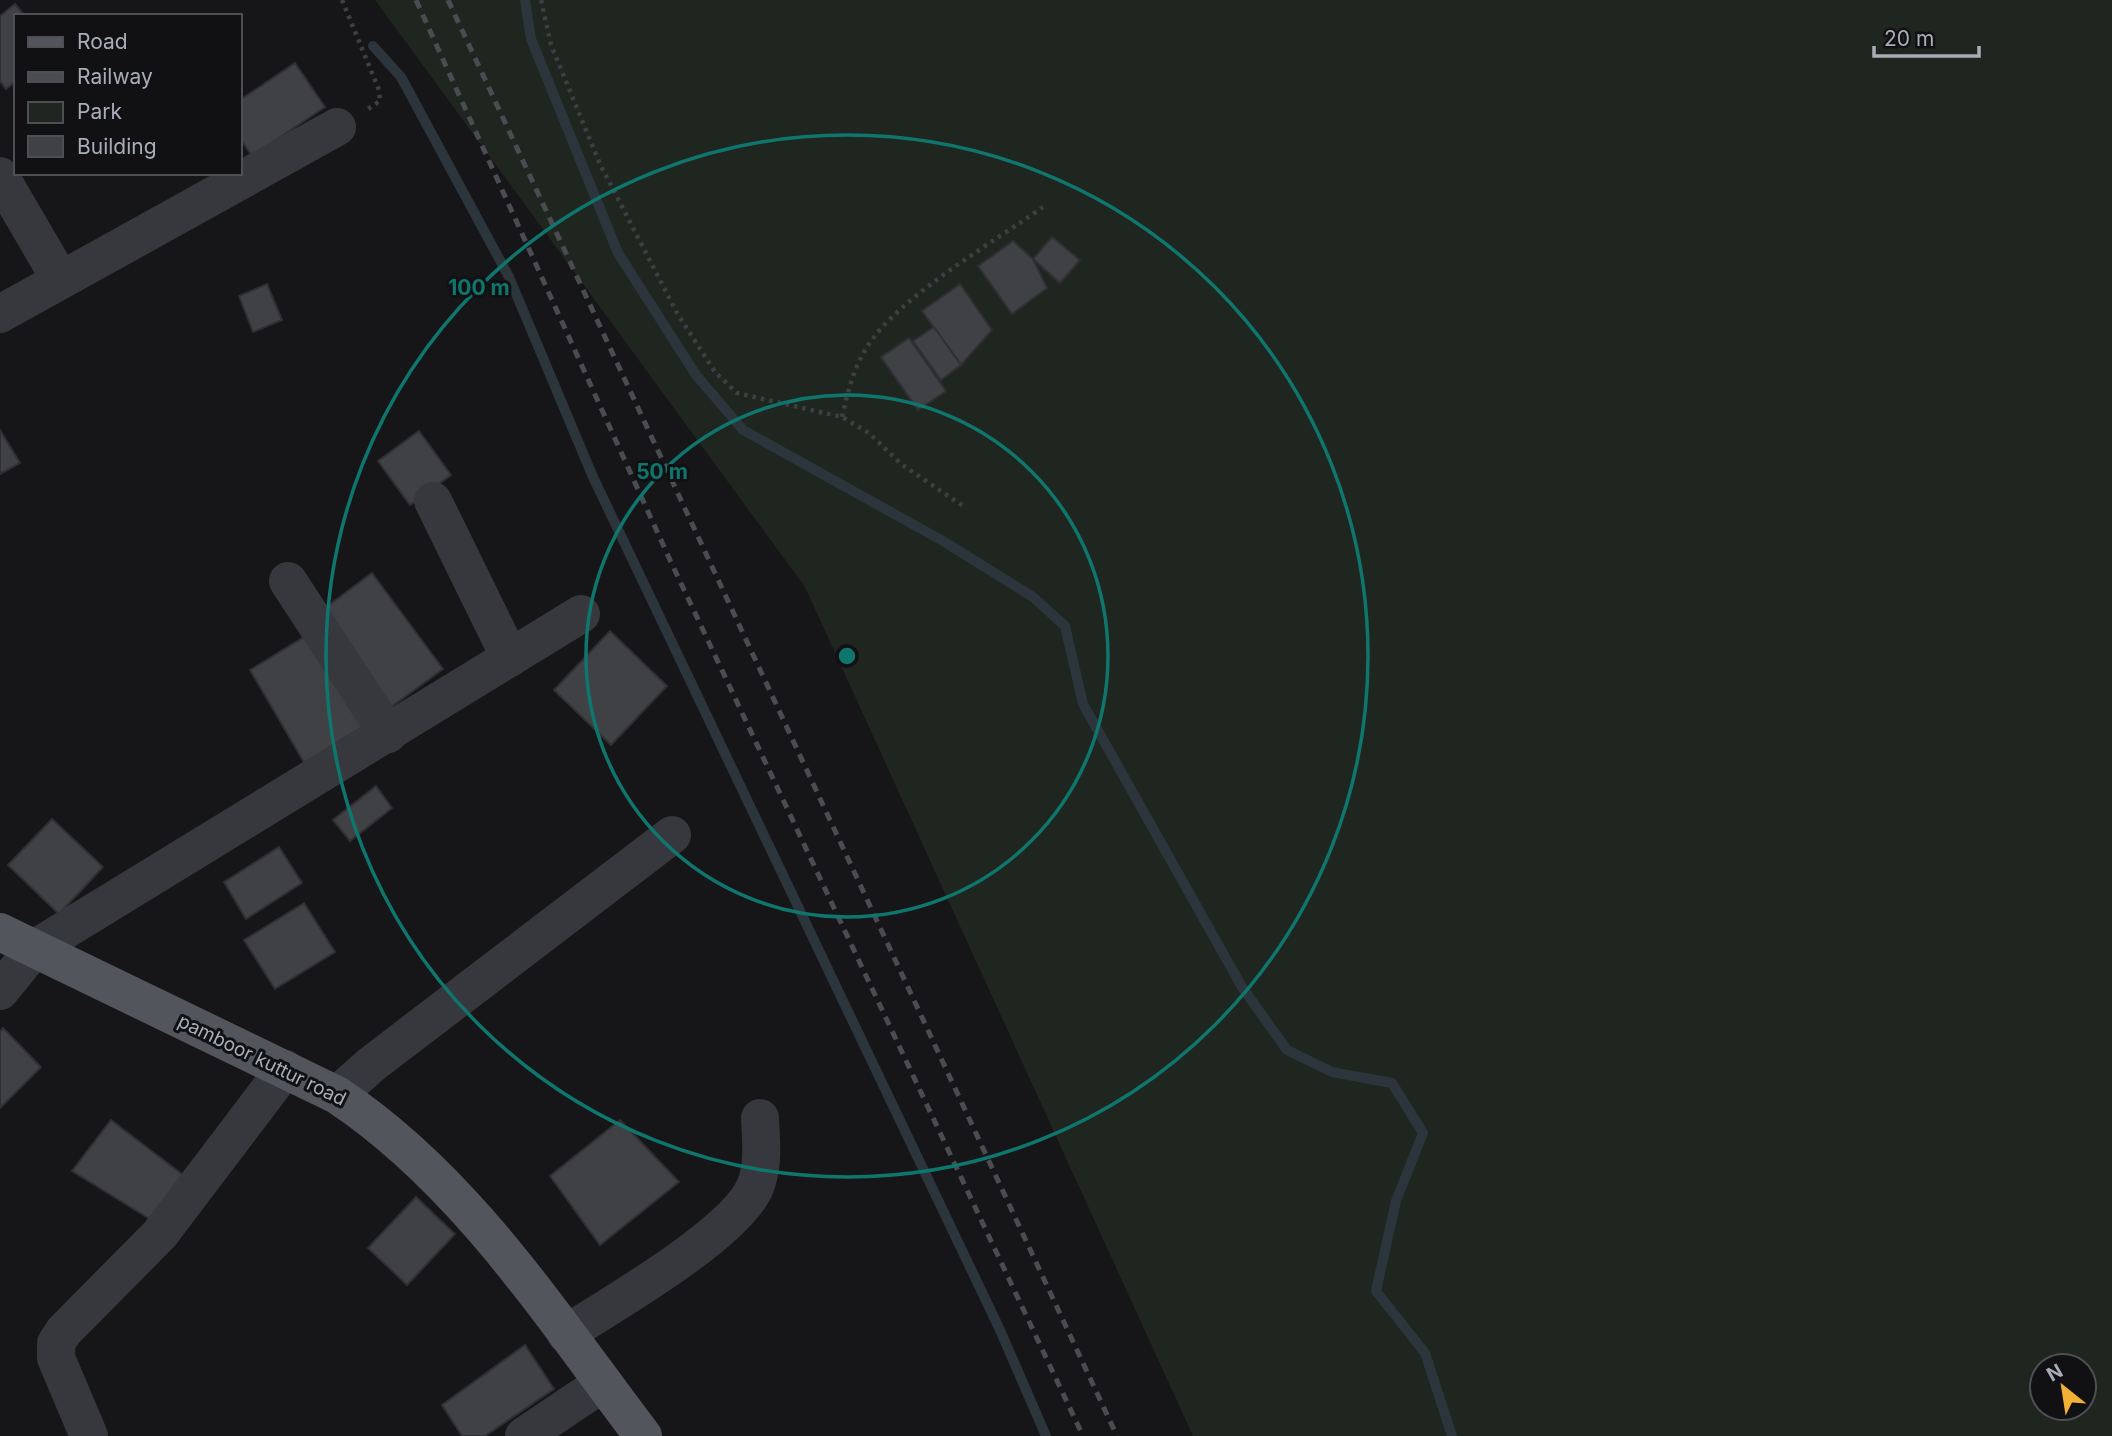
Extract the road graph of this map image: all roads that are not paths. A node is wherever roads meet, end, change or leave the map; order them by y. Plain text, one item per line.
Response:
1 (337, 127) road end
2 (0, 176) edge
3 (60, 279) junction
4 (0, 314) edge
5 (433, 501) dead end
6 (288, 582) dead end
7 (581, 614) dead end
8 (510, 658) junction
9 (388, 734) junction
10 (672, 835) dead end
11 (0, 932) edge
12 (34, 950) junction
13 (0, 991) edge
14 (285, 1069) junction
15 (337, 1095) junction
16 (761, 1118) dead end
17 (566, 1334) junction
18 (603, 1383) junction
19 (89, 1436) edge
20 (524, 1436) edge
21 (643, 1436) edge

1 - 3 street
2 - 3 street
3 - 4 street
5 - 8 street
6 - 9 street
7 - 8 street
8 - 9 street
9 - 12 street
10 - 15 street
11 - 12 main road, pamboor kuttur road
12 - 13 street
12 - 14 main road, pamboor kuttur road
14 - 15 main road, pamboor kuttur road
14 - 19 street
15 - 17 main road, pamboor kuttur road
16 - 17 street
17 - 18 main road, pamboor kuttur road
18 - 20 street
18 - 21 main road, pamboor kuttur road

